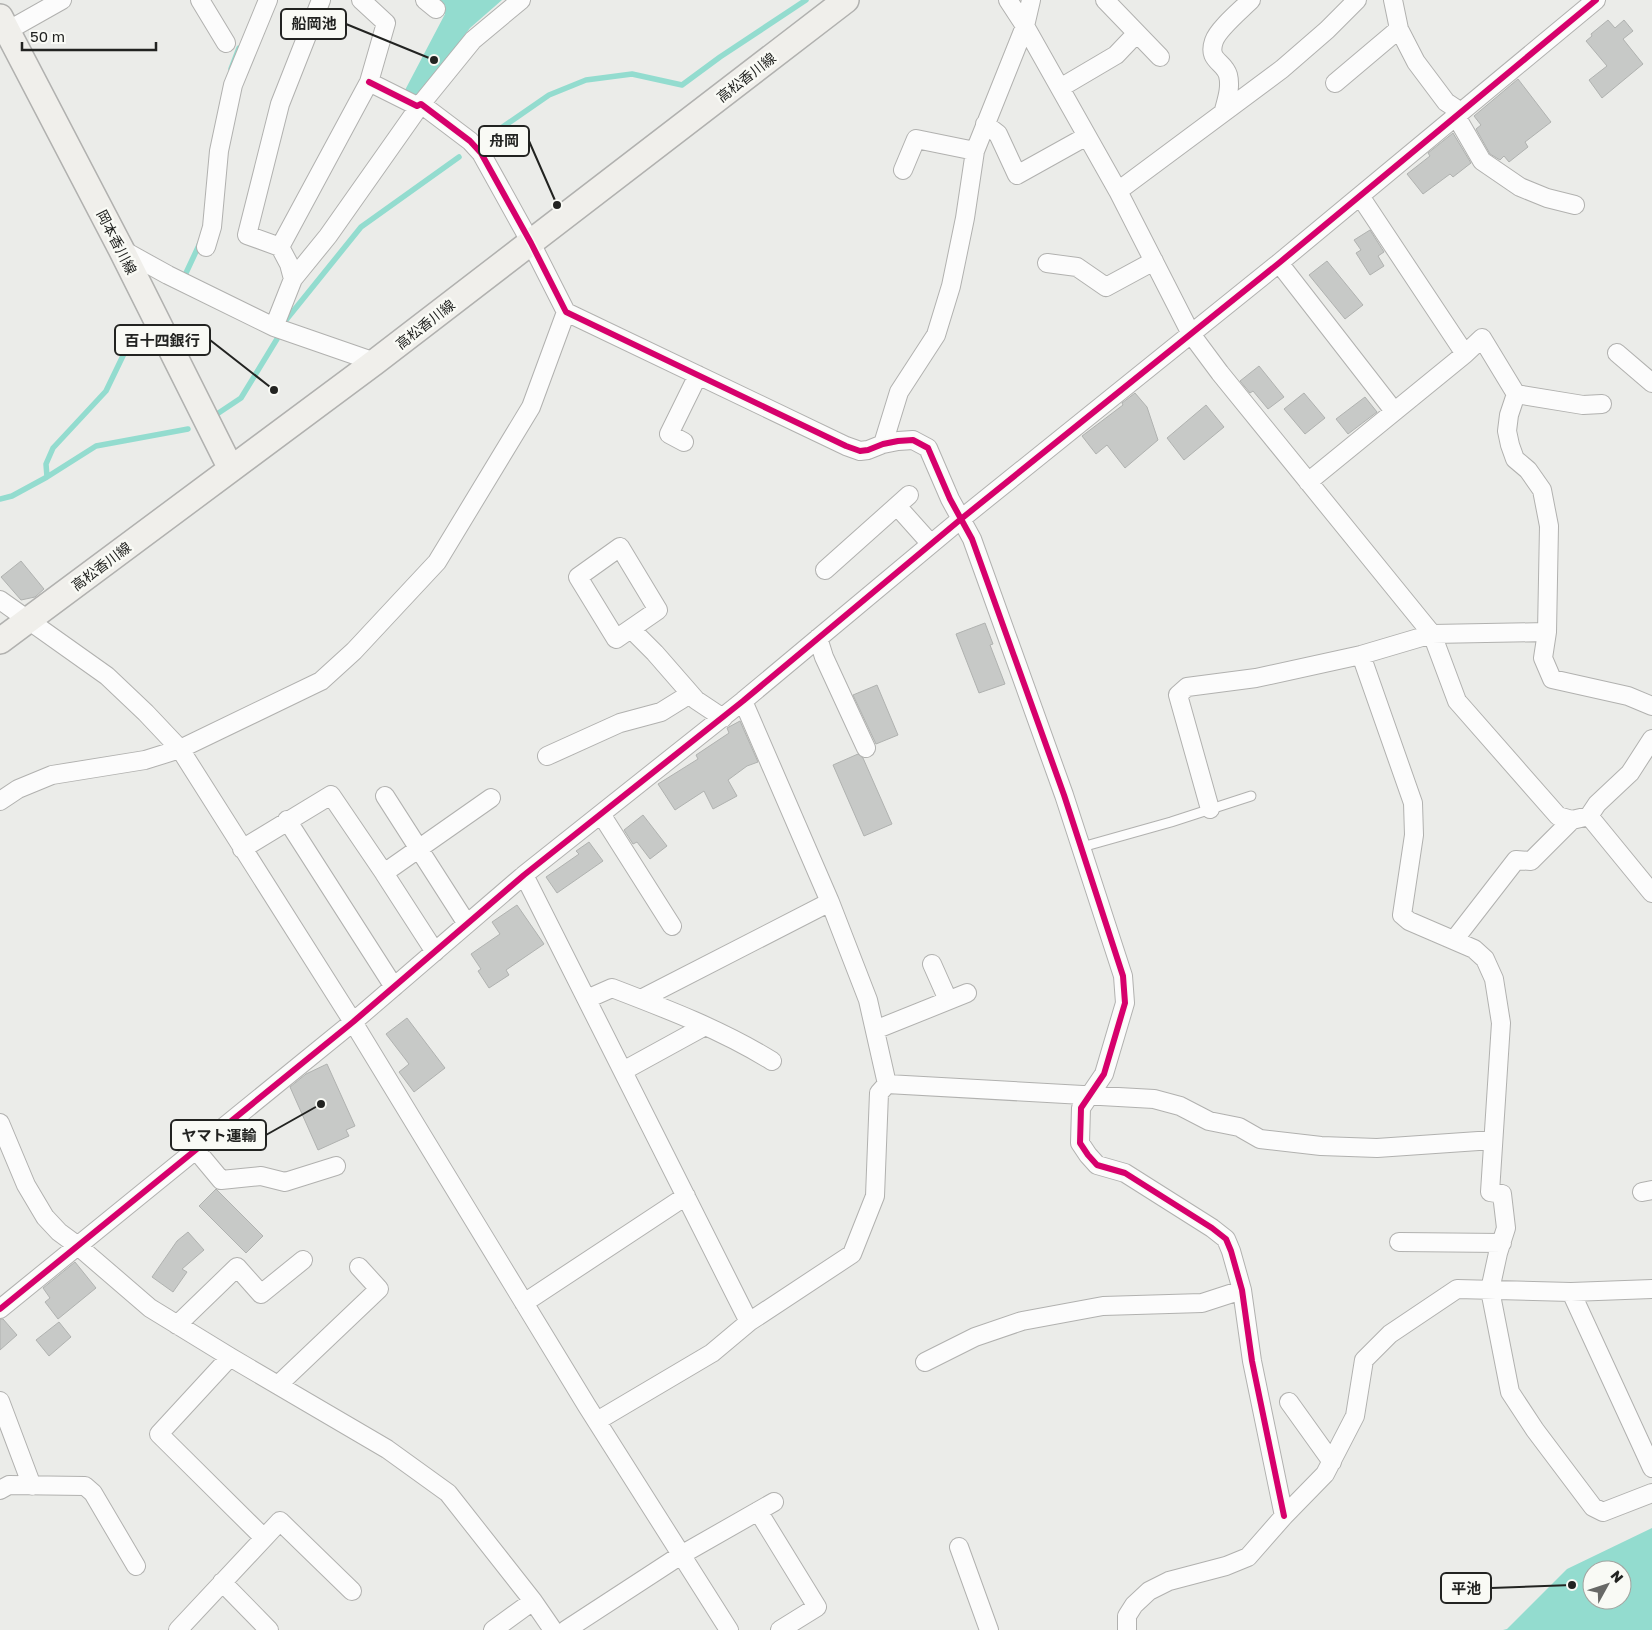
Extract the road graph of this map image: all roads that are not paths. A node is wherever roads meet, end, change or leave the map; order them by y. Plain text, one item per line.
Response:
1 (62, 0) edge
2 (200, 0) edge
3 (268, 0) edge
4 (321, 0) edge
5 (361, 0) edge
6 (521, 0) edge
7 (846, 0) edge
8 (1008, 0) edge
9 (1031, 0) edge
10 (1105, 0) edge
11 (1250, 0) edge
12 (1357, 0) edge
13 (1393, 0) edge
14 (1596, 0) edge
15 (2, 21) edge
16 (1025, 26) junction
17 (1399, 29) junction
18 (1136, 34) junction
19 (226, 43) dead end
20 (1160, 57) dead end
21 (369, 82) junction
22 (1335, 83) dead end
23 (1060, 88) junction
24 (421, 104) junction
25 (1224, 110) junction
26 (1459, 114) junction
27 (985, 124) junction
28 (1088, 136) junction
29 (975, 151) junction
30 (903, 170) dead end
31 (1118, 191) junction
32 (1360, 196) junction
33 (1576, 205) dead end
34 (531, 243) junction
35 (206, 247) dead end
36 (280, 247) junction
37 (121, 249) junction
38 (1154, 261) junction
39 (1279, 262) junction
40 (1047, 263) dead end
41 (294, 279) junction
42 (566, 312) junction
43 (274, 327) junction
44 (1191, 334) junction
45 (1465, 354) junction
46 (1616, 354) dead end
47 (375, 362) junction
48 (1649, 374) edge
49 (698, 376) junction
50 (1516, 394) junction
51 (1602, 404) dead end
52 (1394, 411) junction
53 (684, 442) dead end
54 (882, 444) junction
55 (231, 469) junction
56 (1308, 482) junction
57 (961, 518) junction
58 (931, 544) junction
59 (825, 570) dead end
60 (0, 600) edge
61 (28, 620) junction
62 (631, 629) junction
63 (1547, 632) junction
64 (1432, 634) junction
65 (818, 638) junction
66 (0, 641) edge
67 (1361, 655) junction
68 (690, 694) junction
69 (743, 701) junction
70 (1652, 706) edge
71 (722, 718) junction
72 (1652, 739) edge
73 (866, 748) dead end
74 (180, 749) junction
75 (547, 756) dead end
76 (385, 796) dead end
77 (1252, 796) dead end
78 (491, 798) dead end
79 (0, 801) edge
80 (1210, 809) junction
81 (601, 814) junction
82 (1580, 818) junction
83 (287, 820) junction
84 (1082, 847) junction
85 (242, 849) junction
86 (419, 849) junction
87 (384, 873) junction
88 (524, 875) junction
89 (1652, 893) edge
90 (830, 902) junction
91 (467, 924) junction
92 (672, 926) dead end
93 (1454, 940) junction
94 (435, 952) junction
95 (932, 964) dead end
96 (394, 987) junction
97 (967, 993) dead end
98 (641, 999) junction
99 (587, 1000) junction
100 (948, 1000) junction
101 (353, 1022) junction
102 (705, 1026) junction
103 (875, 1030) junction
104 (772, 1060) dead end
105 (623, 1071) junction
106 (887, 1084) junction
107 (1090, 1095) junction
108 (0, 1123) edge
109 (1493, 1140) junction
110 (196, 1150) junction
111 (336, 1166) dead end
112 (686, 1196) junction
113 (1399, 1242) dead end
114 (1502, 1243) junction
115 (78, 1246) junction
116 (303, 1260) dead end
117 (359, 1267) dead end
118 (1652, 1289) edge
119 (1242, 1290) junction
120 (1490, 1290) junction
121 (1571, 1292) junction
122 (524, 1302) junction
123 (0, 1309) edge
124 (749, 1322) junction
125 (177, 1325) junction
126 (230, 1357) junction
127 (924, 1362) dead end
128 (278, 1385) junction
129 (0, 1401) edge
130 (1289, 1402) dead end
131 (596, 1421) junction
132 (1332, 1462) junction
133 (1652, 1468) edge
134 (32, 1486) junction
135 (0, 1490) edge
136 (1652, 1492) edge
137 (774, 1502) dead end
138 (758, 1511) junction
139 (1284, 1516) junction
140 (264, 1538) junction
141 (959, 1548) dead end
142 (681, 1555) junction
143 (136, 1566) dead end
144 (222, 1582) junction
145 (352, 1590) dead end
146 (533, 1601) junction
147 (189, 1626) edge
148 (270, 1630) edge
149 (492, 1630) edge
150 (553, 1630) edge
151 (566, 1630) edge
152 (729, 1630) edge
153 (780, 1630) edge
154 (989, 1630) edge
155 (1127, 1630) edge

1 - 15 street
2 - 19 street
3 - 35 street
4 - 36 street
5 - 21 street
6 - 24 street
7 - 34 main road, 高松香川線
8 - 16 street
9 - 16 street
10 - 18 street
11 - 25 street
12 - 25 street
13 - 17 street
14 - 26 street
15 - 37 main road, 岡本香川線
16 - 23 street
16 - 27 street
17 - 22 street
17 - 26 street
18 - 20 street
18 - 23 street
21 - 24 street
21 - 36 street
23 - 28 street
24 - 34 street
24 - 41 street
25 - 31 street
26 - 32 street
26 - 33 street
27 - 28 street
27 - 29 street
28 - 31 street
29 - 30 street
29 - 54 street
31 - 38 street
32 - 39 street
32 - 45 street
34 - 42 street
34 - 47 main road, 高松香川線
36 - 41 street
37 - 43 street
37 - 55 main road, 岡本香川線
38 - 40 street
38 - 44 street
39 - 44 street
39 - 52 street
41 - 43 street
42 - 49 street
42 - 74 street
43 - 47 street
44 - 56 street
44 - 57 street
45 - 50 street
45 - 52 street
46 - 48 street
47 - 55 main road, 高松香川線
49 - 53 street
49 - 54 street
50 - 51 street
50 - 63 street
52 - 56 street
54 - 57 street
55 - 61 main road, 高松香川線
56 - 64 street
57 - 58 street
57 - 84 street
58 - 59 street
58 - 65 street
60 - 61 street
61 - 66 main road, 高松香川線
61 - 74 street
62 - 62 street
62 - 68 street
63 - 64 street
63 - 70 street
64 - 67 street
64 - 82 street
65 - 69 street
65 - 73 street
67 - 80 street
67 - 93 street
68 - 71 street
68 - 75 street
69 - 71 street
69 - 90 street
71 - 81 street
72 - 82 street
74 - 79 street
74 - 85 street
76 - 86 street
77 - 80 lane
78 - 86 street
80 - 84 lane
81 - 88 street
81 - 92 street
82 - 89 street
82 - 93 street
83 - 85 street
83 - 87 street
83 - 96 street
84 - 107 street
85 - 101 street
86 - 87 street
86 - 91 street
87 - 94 street
88 - 91 street
88 - 99 street
90 - 98 street
90 - 103 street
91 - 94 street
93 - 109 street
94 - 96 street
95 - 100 street
96 - 101 street
97 - 100 street
98 - 99 street
98 - 102 street
99 - 105 street
100 - 103 street
101 - 110 street
101 - 122 street
102 - 104 street
102 - 105 street
103 - 106 street
105 - 112 street
106 - 107 street
106 - 124 street
107 - 109 street
107 - 119 street
108 - 115 street
109 - 114 street
110 - 111 street
110 - 115 street
112 - 122 street
112 - 124 street
113 - 114 street
114 - 120 street
115 - 123 street
115 - 125 street
116 - 125 street
117 - 128 street
118 - 121 street
119 - 127 street
119 - 139 street
120 - 121 street
120 - 132 street
120 - 136 street
121 - 133 street
122 - 131 street
124 - 131 street
125 - 126 street
126 - 128 street
126 - 140 street
128 - 146 street
129 - 134 street
130 - 132 street
131 - 142 street
132 - 139 street
134 - 135 street
134 - 143 street
137 - 138 street
138 - 142 street
138 - 153 street
139 - 155 street
140 - 144 street
140 - 145 street
141 - 154 street
142 - 151 street
142 - 152 street
144 - 147 street
144 - 148 street
146 - 149 street
146 - 150 street

